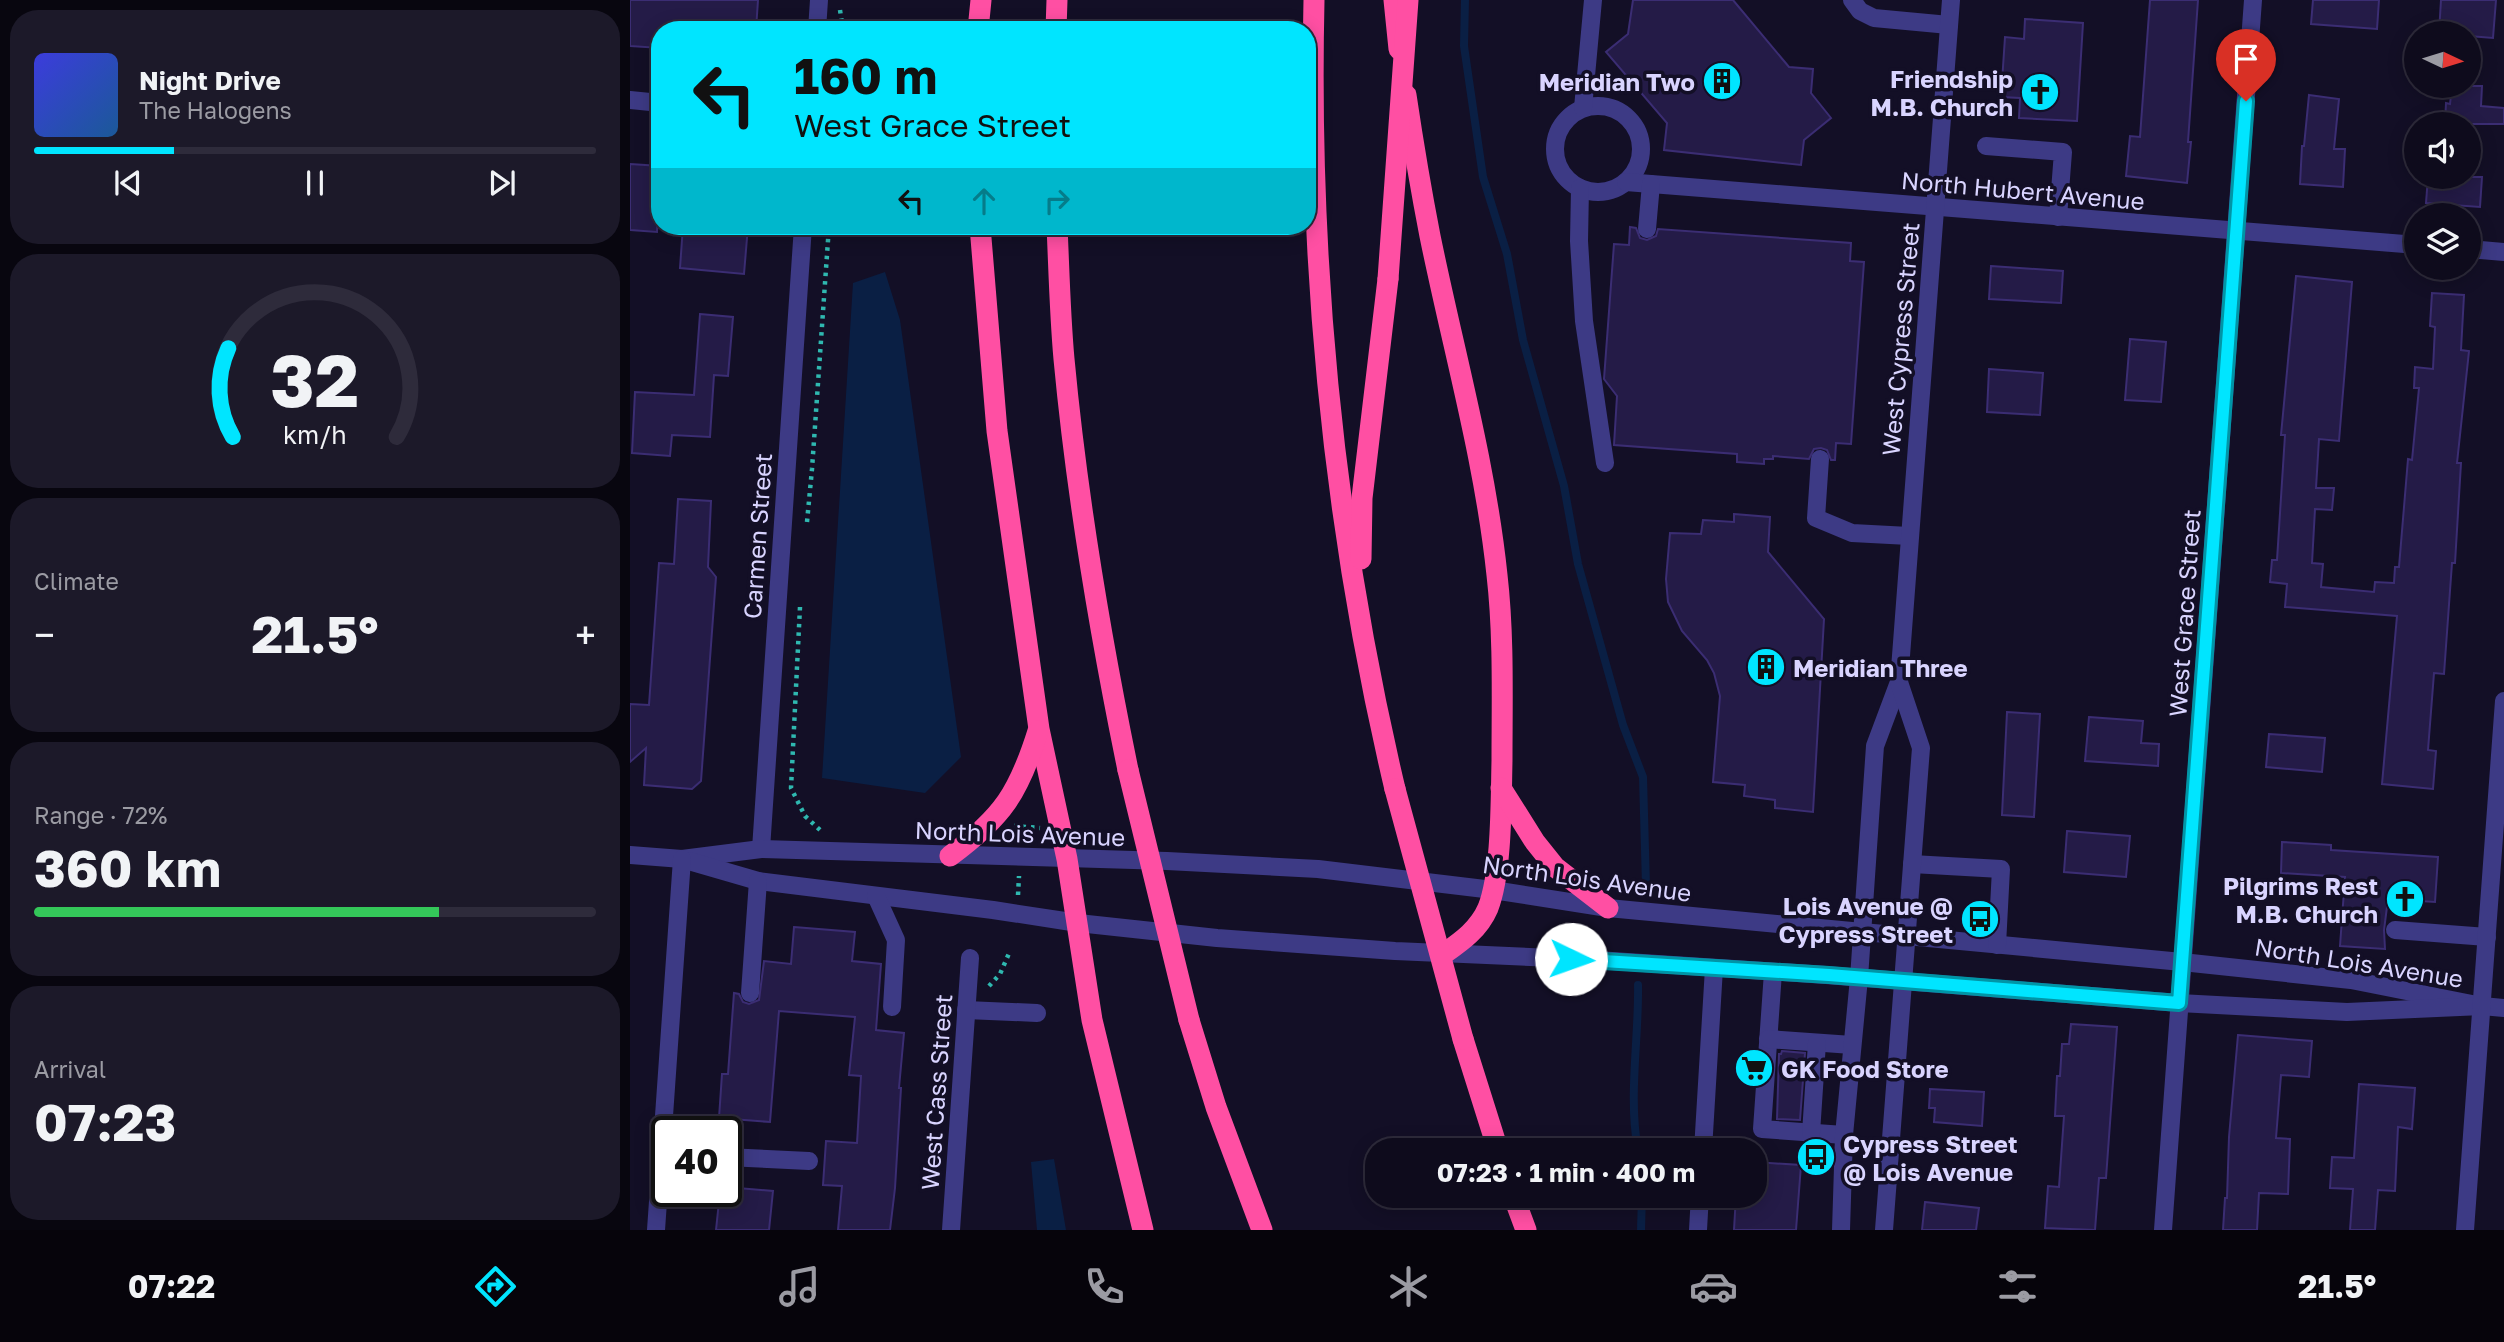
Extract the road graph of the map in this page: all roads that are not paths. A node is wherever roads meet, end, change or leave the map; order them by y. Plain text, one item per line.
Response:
1 (819, 0) edge
2 (981, 0) edge
3 (1057, 0) edge
4 (1314, 0) edge
5 (1394, 0) edge
6 (1408, 0) edge
7 (1593, 0) edge
8 (1852, 0) edge
9 (1951, 0) edge
10 (2253, 0) edge
11 (818, 21) edge
12 (979, 21) edge
13 (1056, 21) edge
14 (1314, 21) edge
15 (1949, 25) junction
16 (630, 100) edge
17 (651, 102) edge
18 (1583, 108) junction
19 (1986, 146) dead end
20 (1626, 182) junction
21 (1651, 184) junction
22 (1580, 188) junction
23 (1316, 204) edge
24 (1936, 208) junction
25 (2058, 217) junction
26 (1647, 229) dead end
27 (2237, 232) junction
28 (802, 235) edge
29 (981, 235) edge
30 (1057, 235) edge
31 (2404, 244) edge
32 (2481, 250) edge
33 (2504, 252) edge
34 (1820, 459) dead end
35 (1605, 464) dead end
36 (1909, 537) junction
37 (1361, 631) junction
38 (1899, 682) junction
39 (2504, 701) edge
40 (1039, 729) junction
41 (1501, 789) junction
42 (761, 849) junction
43 (630, 855) edge
44 (950, 856) junction
45 (682, 859) junction
46 (1067, 859) junction
47 (1912, 864) junction
48 (758, 881) junction
49 (1493, 890) junction
50 (876, 896) junction
51 (1608, 908) junction
52 (1078, 923) junction
53 (2395, 930) dead end
54 (1862, 933) junction
55 (1907, 937) junction
56 (2487, 937) junction
57 (1997, 945) junction
58 (1445, 953) junction
59 (970, 958) dead end
60 (2182, 962) junction
61 (1714, 968) junction
62 (1773, 972) junction
63 (1859, 978) junction
64 (1903, 982) junction
65 (750, 993) dead end
66 (2179, 1003) junction
67 (2482, 1006) junction
68 (892, 1007) dead end
69 (2504, 1008) edge
70 (966, 1010) junction
71 (1037, 1013) dead end
72 (1768, 1039) junction
73 (1817, 1043) junction
74 (1852, 1045) junction
75 (1216, 1107) junction
76 (664, 1116) edge
77 (1811, 1133) junction
78 (1844, 1135) junction
79 (1494, 1138) edge
80 (1704, 1138) edge
81 (742, 1158) edge
82 (809, 1161) dead end
83 (659, 1207) edge
84 (1518, 1208) edge
85 (1699, 1208) edge
86 (656, 1230) edge
87 (951, 1230) edge
88 (1143, 1230) edge
89 (1247, 1230) edge
90 (1262, 1230) edge
91 (1526, 1230) edge
92 (1698, 1230) edge
93 (1841, 1230) edge
94 (1884, 1230) edge
95 (2163, 1230) edge
96 (2465, 1230) edge

1 - 11 street
2 - 12 highway
3 - 13 highway
4 - 14 highway
5 - 41 highway
6 - 37 highway, bridge
7 - 18 street
8 - 15 street
9 - 15 street, West Cypress Street
10 - 27 street, West Grace Street
15 - 24 street, West Cypress Street
16 - 17 street
18 - 20 street
18 - 22 street
19 - 25 street
20 - 21 street, North Hubert Avenue
20 - 22 street
21 - 24 street, North Hubert Avenue
21 - 26 street
22 - 35 street
23 - 37 highway
24 - 25 street, North Hubert Avenue
24 - 36 street, West Cypress Street
25 - 27 street, North Hubert Avenue
27 - 31 street, North Hubert Avenue
27 - 60 street, West Grace Street
28 - 42 street, Carmen Street
29 - 40 highway
30 - 75 highway, bridge
32 - 33 street
34 - 36 street
36 - 38 street, West Cypress Street
37 - 79 highway, bridge
38 - 47 street, West Cypress Street
38 - 54 street, West Cypress Street
39 - 56 street
40 - 44 highway
40 - 46 highway
41 - 49 highway
41 - 51 highway
42 - 44 street, North Lois Avenue
42 - 45 street, North Lois Avenue
43 - 45 street, North Lois Avenue
44 - 46 street, North Lois Avenue
45 - 48 street, North Lois Avenue
45 - 76 street
46 - 49 street, North Lois Avenue
46 - 52 highway
47 - 55 street, West Cypress Street
47 - 57 street
48 - 50 street, North Lois Avenue
48 - 65 street
49 - 51 street, North Lois Avenue
49 - 58 highway
50 - 52 street, North Lois Avenue
50 - 68 street
51 - 54 street, North Lois Avenue
52 - 58 street, North Lois Avenue
52 - 88 highway
53 - 56 street
54 - 55 street, North Lois Avenue
54 - 63 street, West Cypress Street
55 - 57 street, North Lois Avenue
55 - 64 street, West Cypress Street
56 - 67 street
57 - 60 street, North Lois Avenue
58 - 61 street, North Lois Avenue
59 - 70 street, West Cass Street
60 - 66 street, West Grace Street
60 - 67 street, North Lois Avenue
61 - 62 street, North Lois Avenue
61 - 80 street
62 - 63 street, North Lois Avenue
62 - 72 street
63 - 64 street, North Lois Avenue
63 - 74 street, West Cypress Street
64 - 66 street, North Lois Avenue
64 - 94 street, West Cypress Street
66 - 67 street, North Lois Avenue
66 - 95 street, West Grace Street
67 - 69 street, North Lois Avenue
67 - 96 street
70 - 71 street
70 - 87 street, West Cass Street
72 - 73 street
72 - 77 street
73 - 74 street
73 - 77 street
74 - 78 street, West Cypress Street
75 - 89 highway
75 - 90 highway
77 - 78 street
78 - 93 street, West Cypress Street
81 - 82 street
83 - 86 street
84 - 91 highway
85 - 92 street

